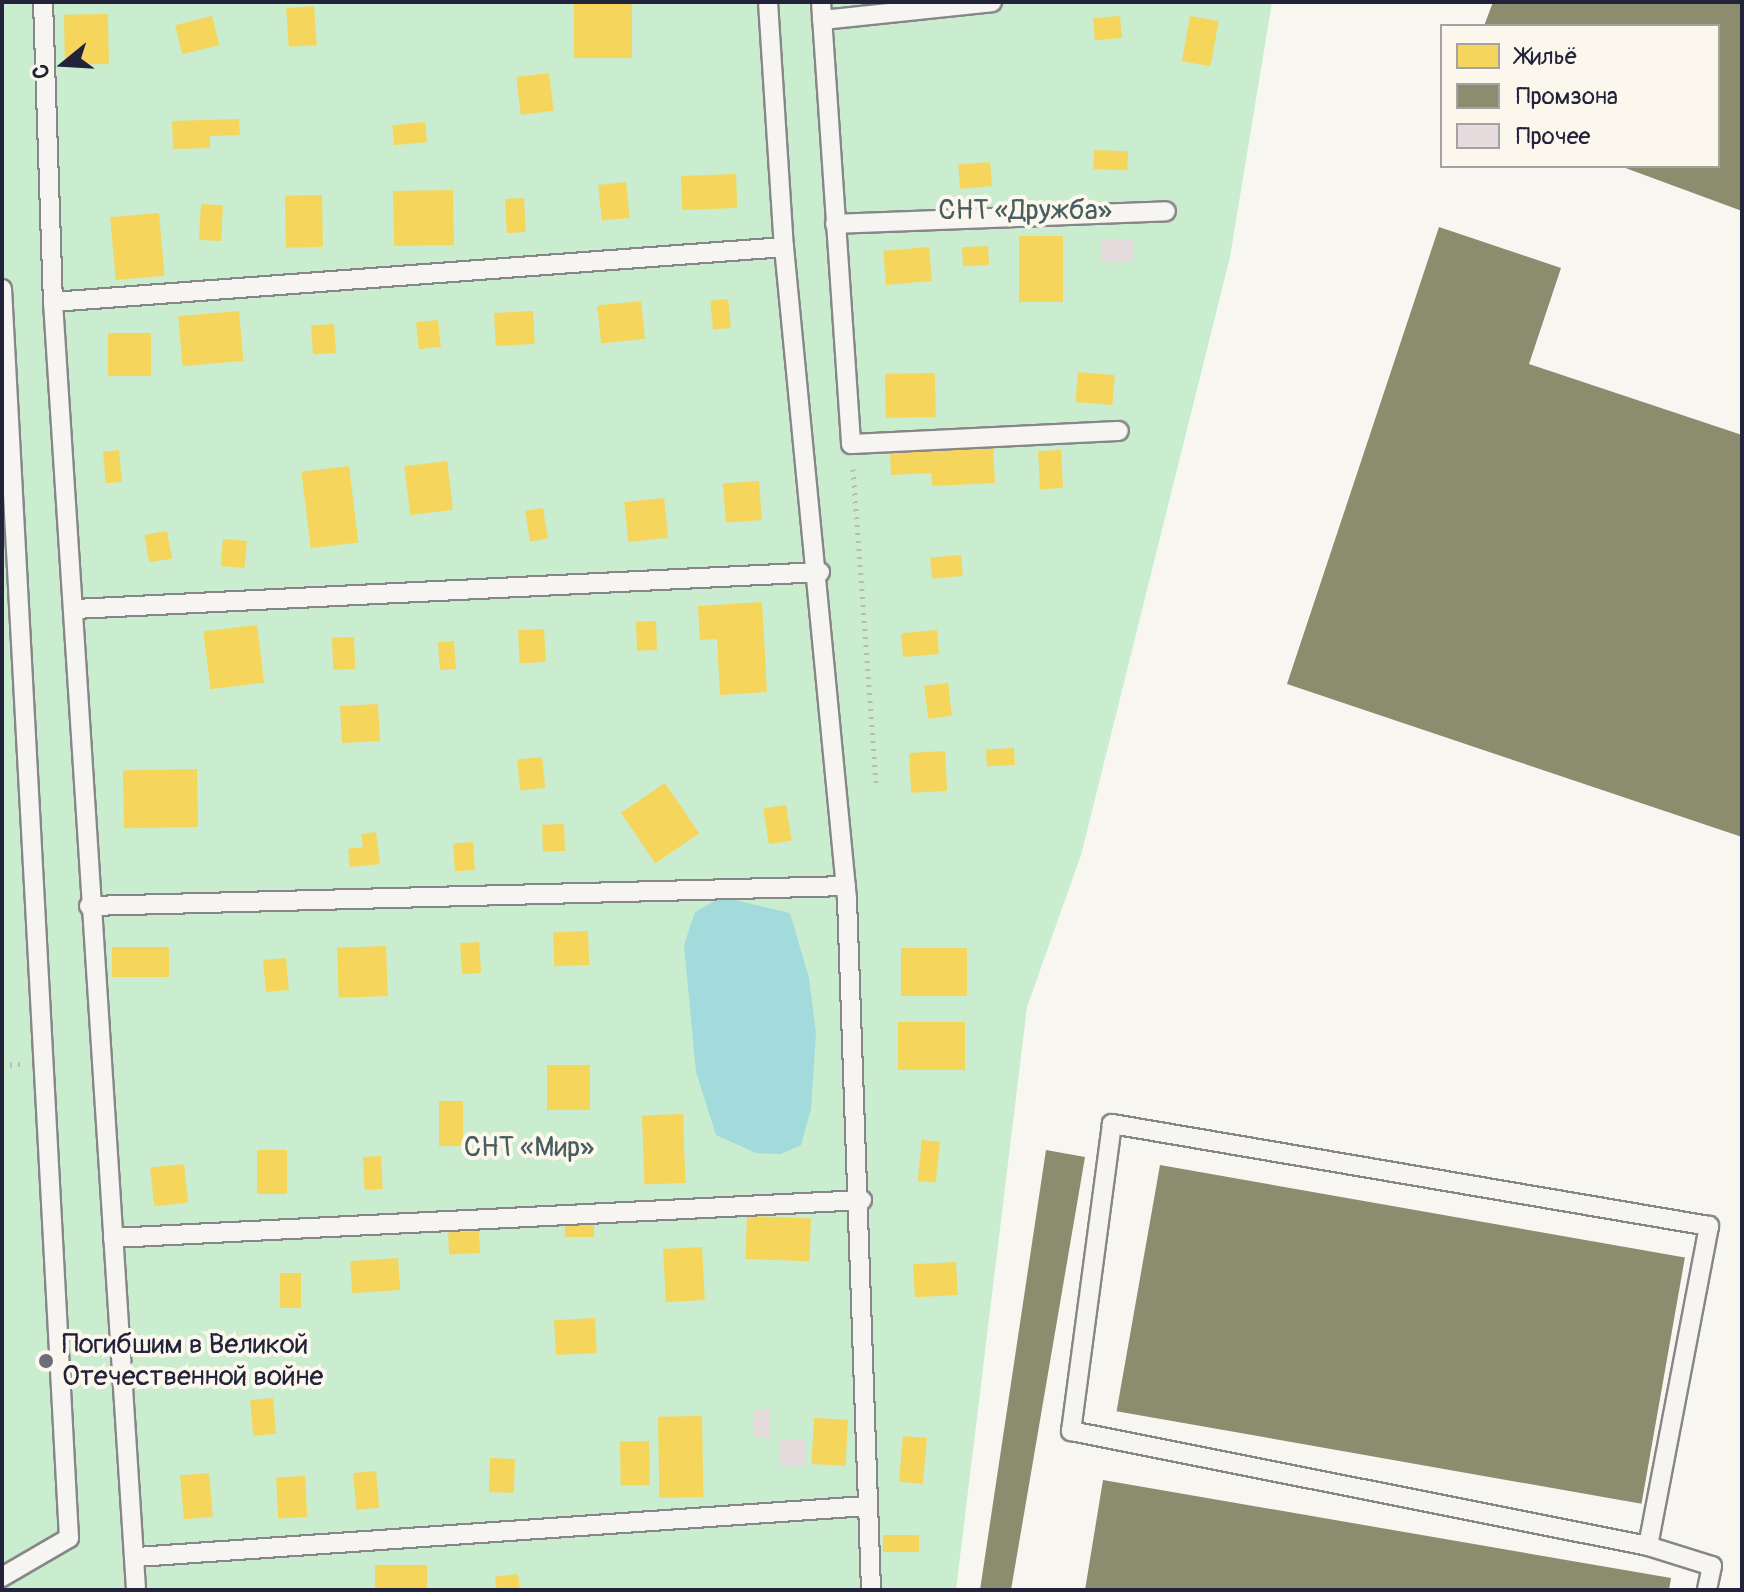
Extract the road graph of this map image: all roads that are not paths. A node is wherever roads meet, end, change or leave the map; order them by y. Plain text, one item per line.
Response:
1 (43, 2) edge
2 (768, 2) edge
3 (992, 2) edge
4 (822, 11) edge
5 (1166, 211) dead end
6 (835, 224) junction
7 (784, 247) junction
8 (2, 289) edge
9 (53, 302) junction
10 (1119, 431) dead end
11 (820, 572) junction
12 (75, 609) junction
13 (846, 886) junction
14 (89, 906) junction
15 (862, 1200) junction
16 (113, 1238) junction
17 (867, 1506) junction
18 (1648, 1546) junction
19 (137, 1557) junction
20 (2, 1577) edge
21 (132, 1588) edge
22 (871, 1590) edge
23 (1707, 1590) edge

1 - 9 lane
2 - 7 lane
3 - 4 lane
4 - 6 lane
5 - 6 lane
6 - 10 lane
7 - 9 lane
7 - 11 lane
8 - 20 lane
9 - 12 lane
11 - 12 lane
11 - 13 lane
12 - 14 lane
13 - 14 lane
13 - 15 lane
14 - 16 lane
15 - 16 lane
15 - 17 lane
16 - 19 lane
17 - 19 lane
17 - 22 lane
18 - 18 lane
18 - 23 lane
19 - 21 lane

